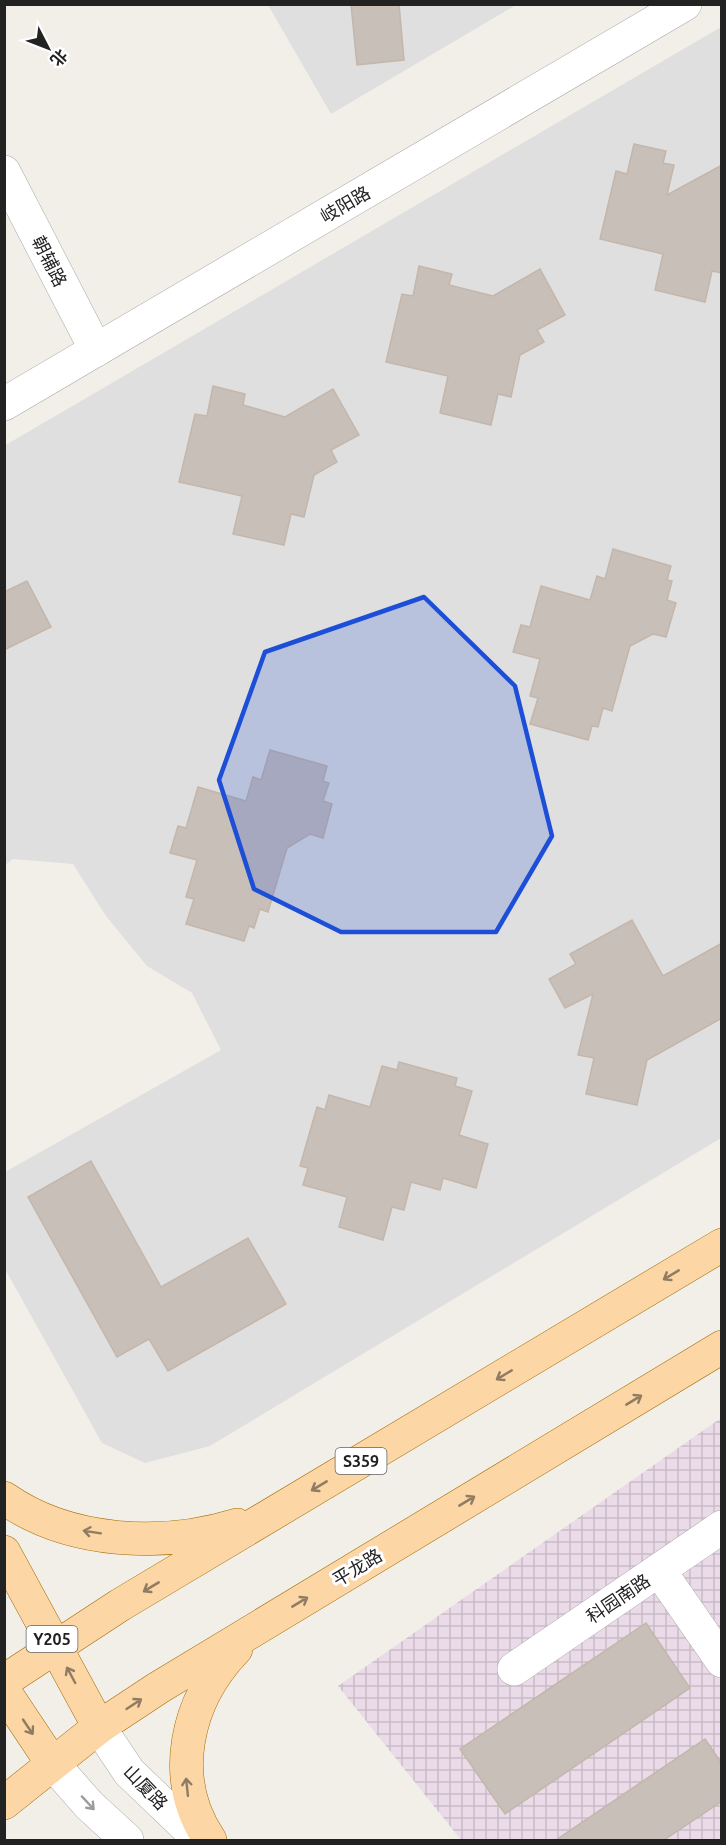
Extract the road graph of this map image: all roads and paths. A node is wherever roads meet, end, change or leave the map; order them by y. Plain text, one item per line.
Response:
1 (685, 4) edge
2 (4, 172) edge
3 (96, 350) junction
4 (4, 404) edge
5 (722, 1245) edge
6 (722, 1347) edge
7 (4, 1498) edge
8 (273, 1514) junction
9 (722, 1527) edge
10 (4, 1552) edge
11 (659, 1570) junction
12 (256, 1628) junction
13 (55, 1646) junction
14 (722, 1661) edge
15 (514, 1669) dead end
16 (4, 1681) edge
17 (4, 1691) edge
18 (99, 1727) junction
19 (52, 1763) junction
20 (4, 1803) edge
21 (127, 1840) edge
22 (200, 1840) edge
23 (210, 1840) edge

1 - 3 street, 岐阳路
2 - 3 street, 朝辅路
3 - 4 street, 岐阳路
5 -> 8 main road, S359
12 -> 6 main road, 平龙路
8 -> 7 main road
8 -> 13 main road, S359
9 - 11 street, 科园南路
10 - 13 main road, Y205
11 - 14 street
11 - 15 street, 科园南路
18 -> 12 main road, 平龙路
23 -> 12 main road
13 - 16 main road, S359
18 -> 13 main road, Y205
17 -> 19 main road
18 - 19 main road, 平龙路
18 - 22 street, 山厦路
19 - 20 main road, 平龙路
19 -> 21 street

